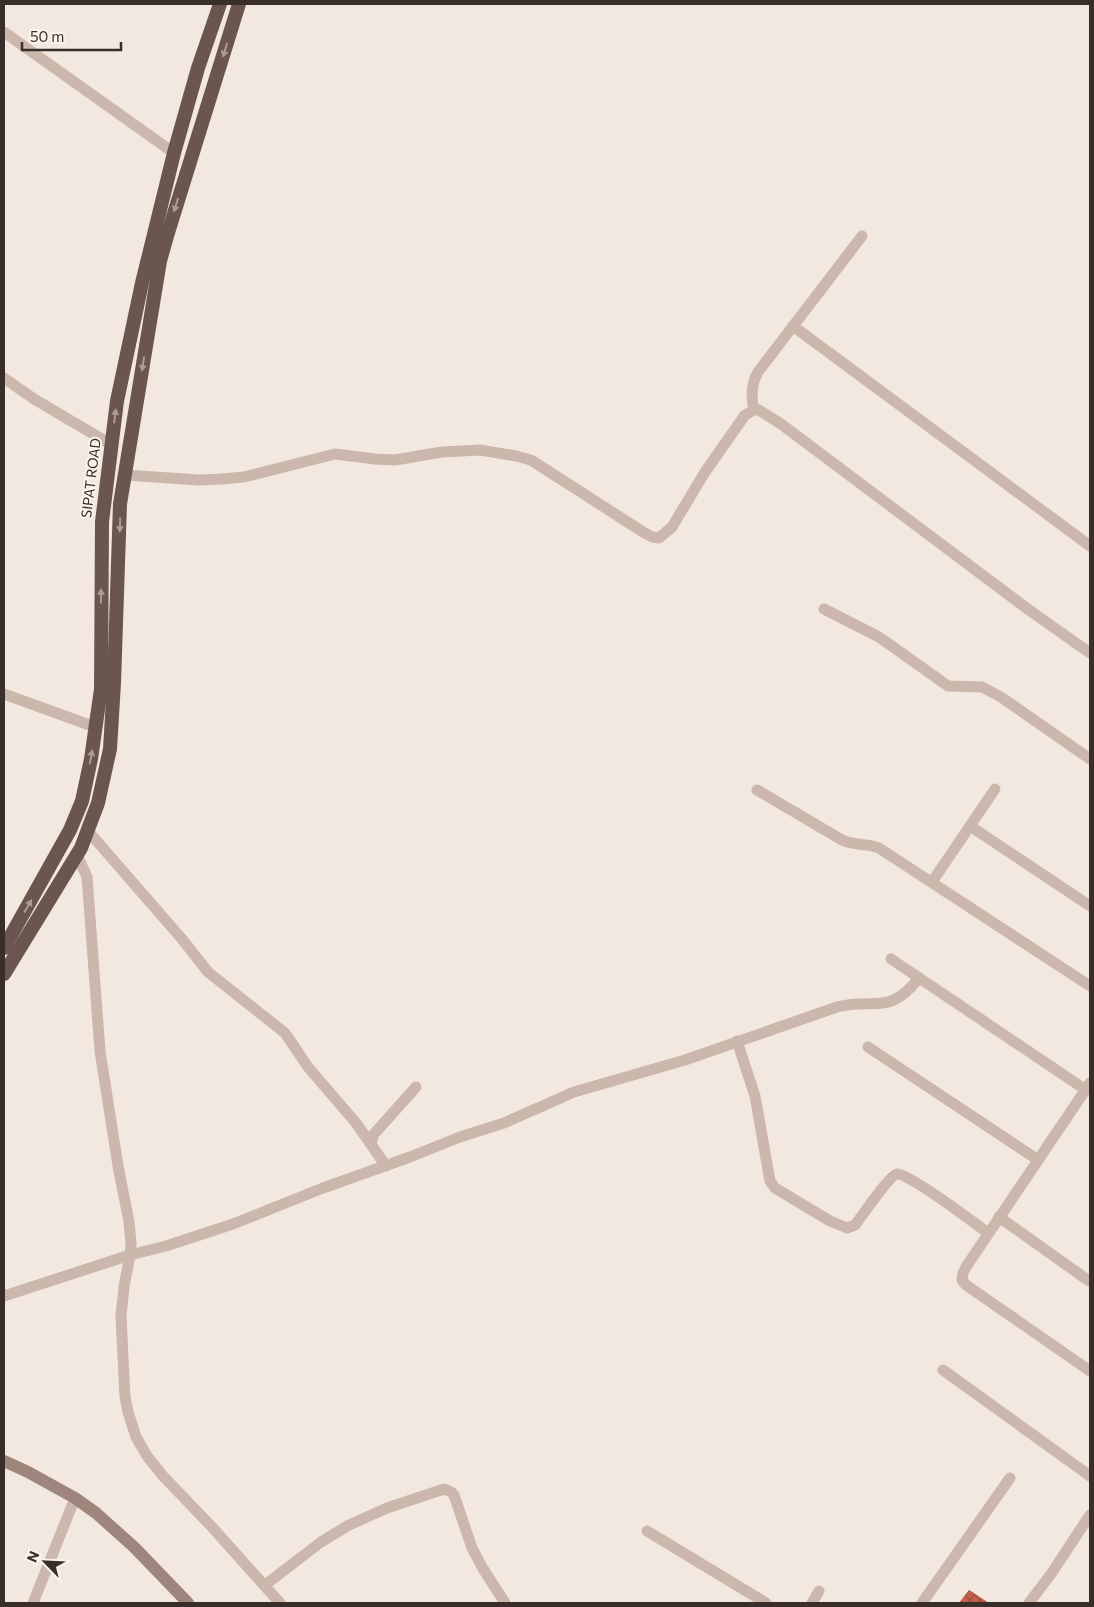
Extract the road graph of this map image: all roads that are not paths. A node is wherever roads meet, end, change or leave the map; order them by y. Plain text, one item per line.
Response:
1 (220, 4) edge
2 (240, 4) edge
3 (4, 32) edge
4 (174, 153) junction
5 (862, 236) dead end
6 (793, 326) junction
7 (4, 378) edge
8 (754, 410) junction
9 (112, 444) junction
10 (125, 475) junction
11 (1090, 546) edge
12 (824, 609) dead end
13 (1090, 652) edge
14 (4, 694) edge
15 (95, 727) junction
16 (1090, 759) edge
17 (995, 789) dead end
18 (757, 790) dead end
19 (970, 826) junction
20 (88, 831) junction
21 (77, 855) junction
22 (932, 882) junction
23 (1090, 906) edge
24 (4, 948) edge
25 (891, 959) dead end
26 (4, 974) edge
27 (919, 978) junction
28 (1090, 986) edge
29 (737, 1041) junction
30 (868, 1047) dead end
31 (1088, 1086) edge
32 (416, 1088) dead end
33 (371, 1143) junction
34 (1038, 1160) junction
35 (386, 1166) junction
36 (999, 1217) junction
37 (988, 1233) junction
38 (130, 1255) junction
39 (1089, 1281) dead end
40 (4, 1296) edge
41 (943, 1370) dead end
42 (1090, 1370) edge
43 (4, 1460) edge
44 (1090, 1476) edge
45 (1010, 1478) dead end
46 (75, 1498) junction
47 (1090, 1515) edge
48 (647, 1531) dead end
49 (265, 1585) junction
50 (819, 1591) dead end
51 (33, 1603) edge
52 (188, 1603) edge
53 (280, 1603) edge
54 (505, 1603) edge
55 (766, 1603) edge
56 (812, 1603) edge
57 (922, 1603) edge
58 (1029, 1603) edge

1 - 4 highway, SIPAT ROAD
2 -> 10 highway
3 - 4 street
9 -> 4 highway, SIPAT ROAD
5 - 6 street
6 - 8 street
6 - 11 street
7 - 9 street
8 - 10 street
8 - 13 street
15 -> 9 highway, SIPAT ROAD
10 -> 20 highway
12 - 16 street
14 - 15 street
24 -> 15 highway, SIPAT ROAD
17 - 19 street
18 - 22 street
19 - 22 street
19 - 23 street
20 - 21 highway
20 - 33 street
21 - 26 highway
21 - 38 street
22 - 28 street
25 - 27 street
27 - 29 street
27 - 31 street
29 - 35 street
29 - 37 street
30 - 34 street
31 - 34 street
32 - 33 street
33 - 35 street
34 - 36 street
35 - 38 street
36 - 37 street
36 - 39 street
37 - 42 street
38 - 40 street
38 - 49 street
41 - 44 street
43 - 46 main road
45 - 57 street
46 - 51 street
46 - 52 main road
47 - 58 street
48 - 55 street
49 - 53 street
49 - 54 street
50 - 56 street

